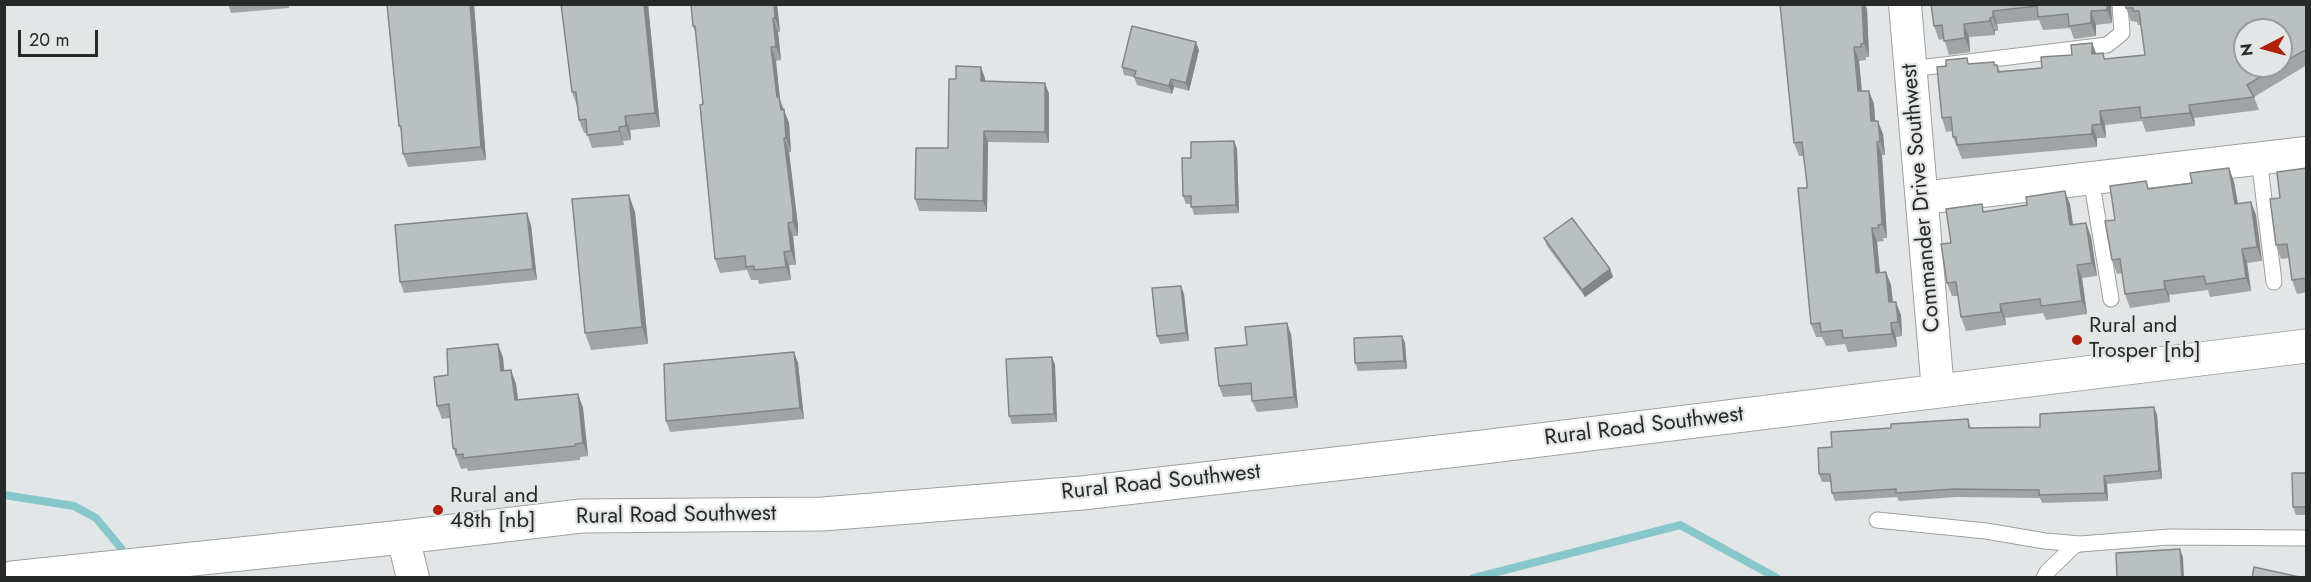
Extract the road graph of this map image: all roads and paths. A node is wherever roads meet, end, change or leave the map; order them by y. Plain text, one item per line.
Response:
1 (1905, 4) edge
2 (2120, 4) edge
3 (1911, 69) junction
4 (2307, 153) edge
5 (2259, 158) junction
6 (2091, 178) junction
7 (1922, 198) junction
8 (2274, 282) dead end
9 (2110, 299) dead end
10 (2307, 346) edge
11 (1938, 391) junction
12 (1877, 520) dead end
13 (403, 537) junction
14 (2307, 538) edge
15 (2080, 544) junction
16 (12, 578) edge
17 (412, 578) edge
18 (2044, 578) edge

1 - 3 street, Commander Drive Southwest
2 - 3 lane
3 - 7 street, Commander Drive Southwest
4 - 5 street
5 - 6 street
5 - 8 lane
6 - 7 street
6 - 9 lane
7 - 11 street, Commander Drive Southwest
10 - 11 street, Rural Road Southwest
11 - 13 street, Rural Road Southwest
12 - 15 lane
13 - 16 street, Rural Road Southwest
13 - 17 street
14 - 15 lane
15 - 18 lane

